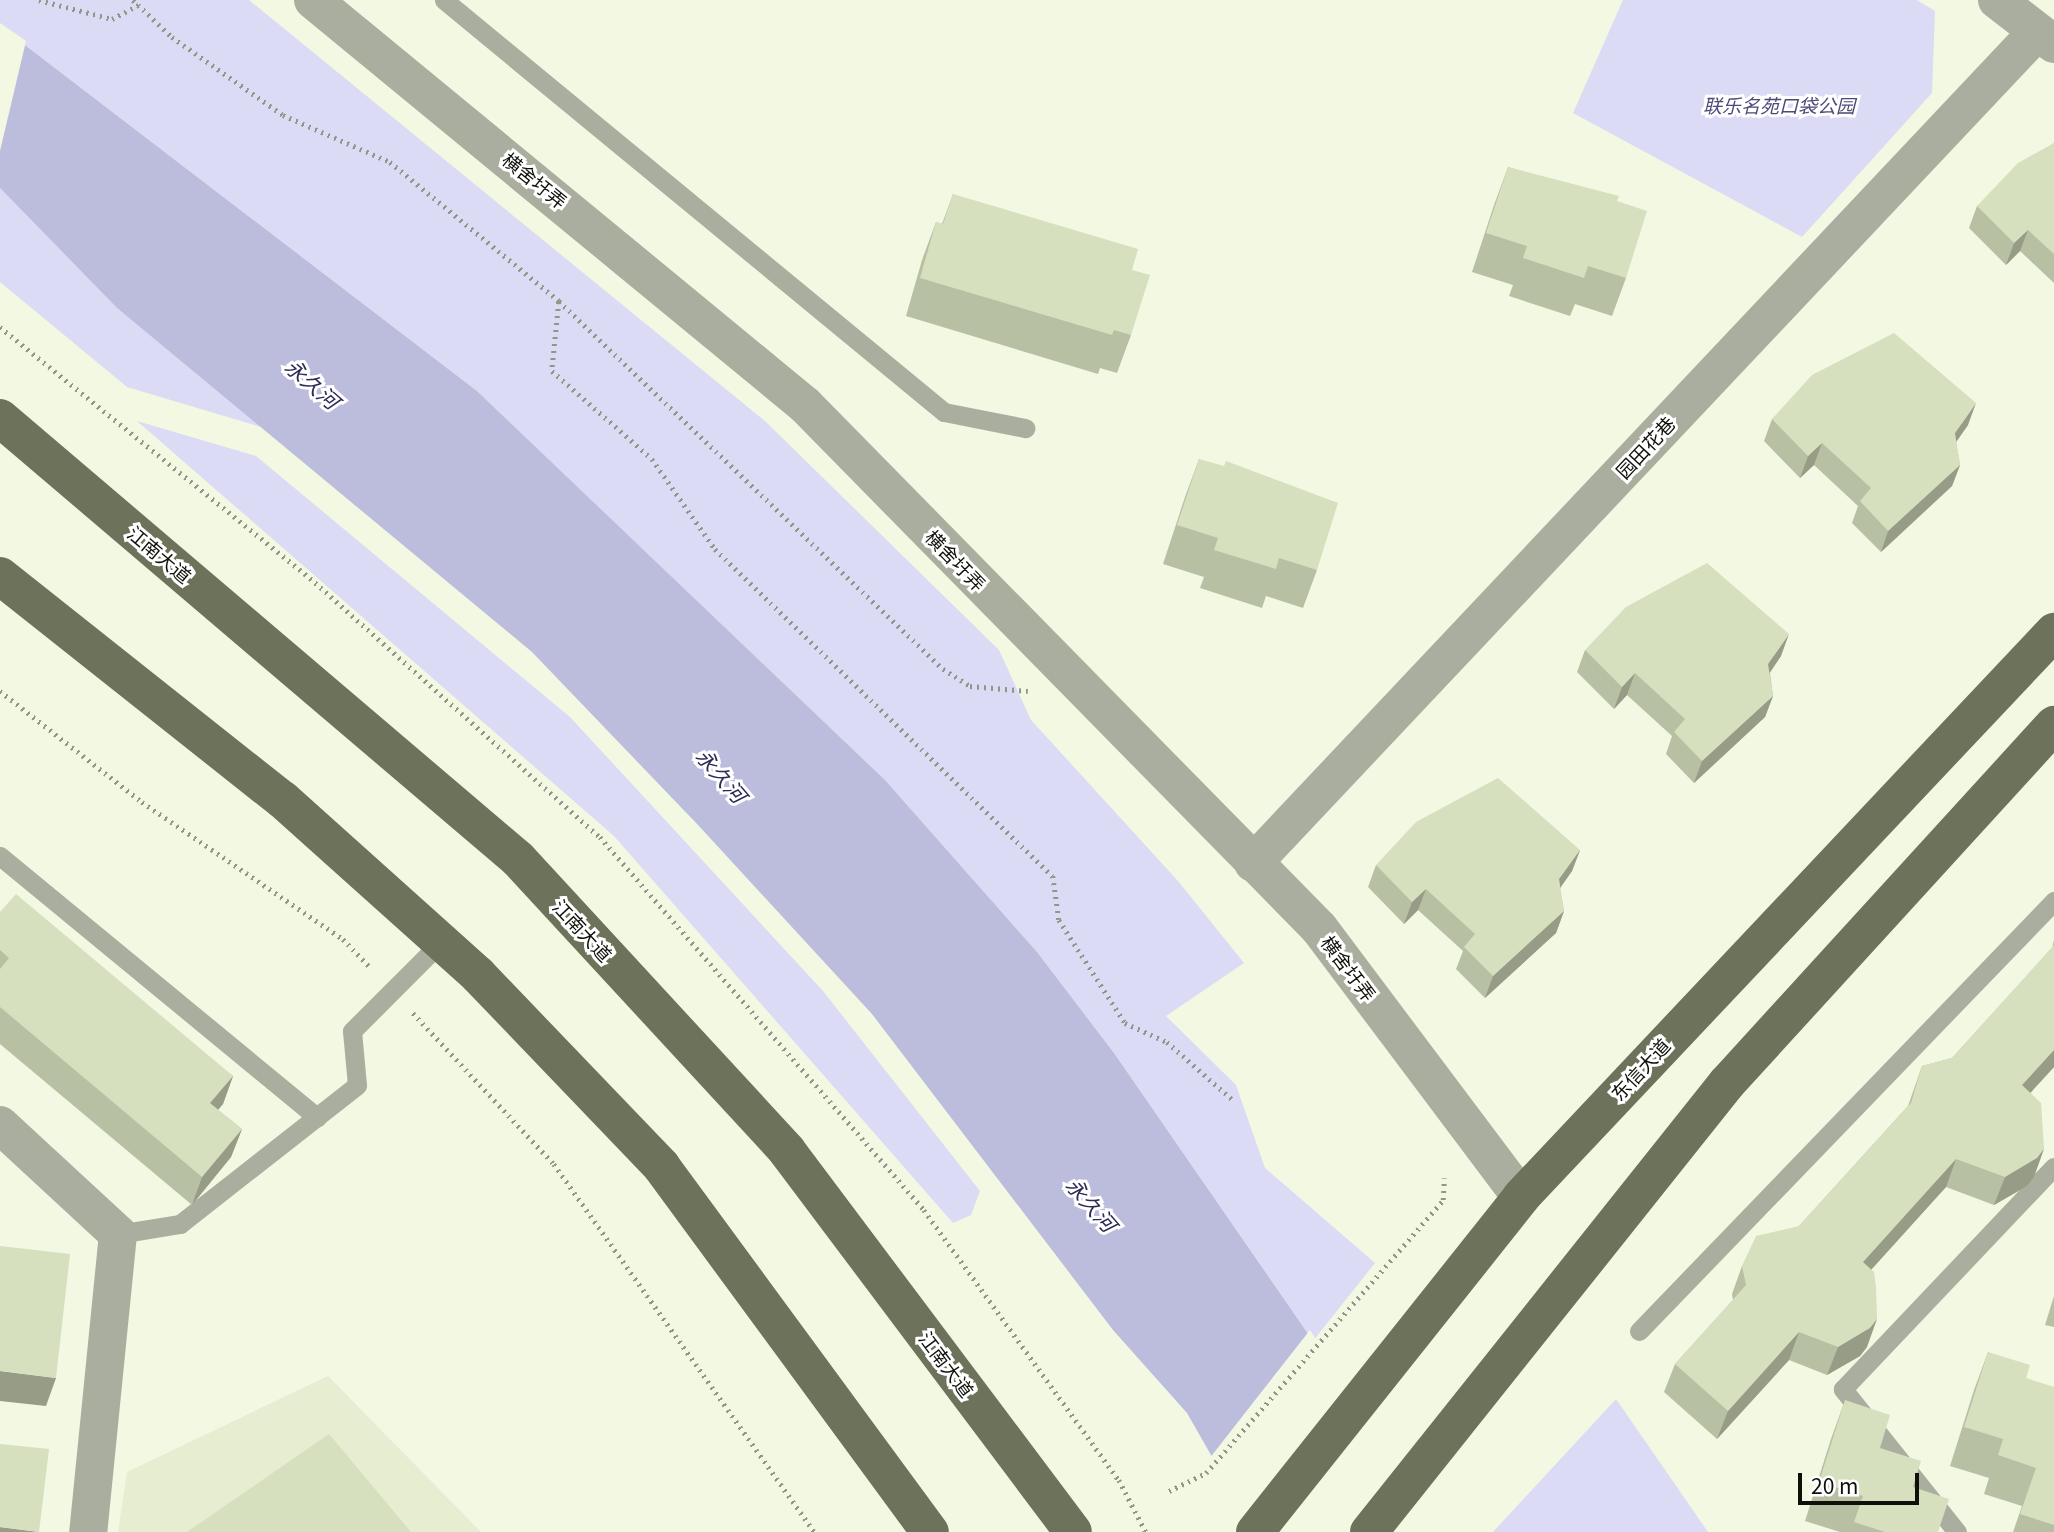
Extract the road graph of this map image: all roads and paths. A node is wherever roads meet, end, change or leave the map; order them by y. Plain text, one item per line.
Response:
1 (39, 0) edge
2 (133, 0) edge
3 (313, 0) edge
4 (444, 0) edge
5 (1997, 0) edge
6 (138, 5) junction
7 (2045, 38) edge
8 (559, 301) junction
9 (0, 327) edge
10 (0, 418) edge
11 (1025, 428) dead end
12 (0, 576) edge
13 (2054, 632) edge
14 (0, 691) edge
15 (1029, 691) dead end
16 (2048, 742) edge
17 (0, 856) edge
18 (1253, 863) junction
19 (2054, 901) edge
20 (441, 942) junction
21 (392, 991) junction
22 (1233, 1100) dead end
23 (317, 1116) junction
24 (0, 1125) edge
25 (2054, 1167) edge
26 (1444, 1178) dead end
27 (1521, 1197) junction
28 (118, 1234) junction
29 (1639, 1331) dead end
30 (1169, 1491) dead end
31 (88, 1532) edge
32 (815, 1532) edge
33 (930, 1532) edge
34 (1073, 1532) edge
35 (1146, 1532) edge
36 (1255, 1532) edge
37 (1369, 1532) edge
38 (1957, 1532) edge

1 - 6 path
2 - 6 path
3 - 18 street, 横舍圩弄
4 - 11 lane
5 - 7 street
6 - 8 path
7 - 18 street, 园田花巷
8 - 15 path
8 - 22 path
9 - 35 path
10 - 34 main road, 江南大道
12 - 20 main road
13 - 27 main road, 东信大道
14 - 21 path
16 - 37 main road
17 - 23 lane
18 - 27 street, 横舍圩弄
19 - 29 lane
20 - 21 lane
20 - 33 main road
21 - 23 lane
21 - 32 path
23 - 28 lane
24 - 28 street
25 - 38 lane
26 - 30 path
27 - 36 main road, 东信大道
28 - 31 street

